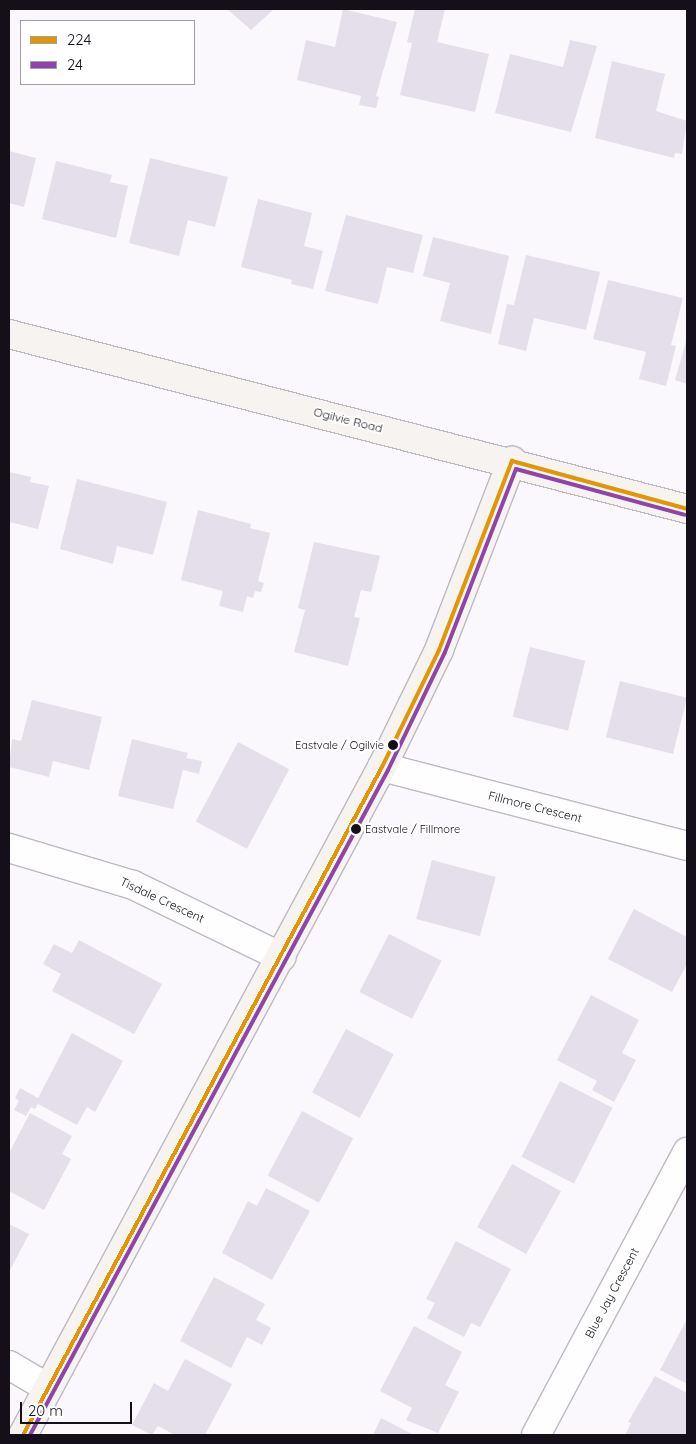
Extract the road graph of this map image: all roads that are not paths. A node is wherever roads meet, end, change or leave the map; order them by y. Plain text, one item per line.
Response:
1 (9, 334) edge
2 (512, 461) junction
3 (687, 509) edge
4 (382, 768) junction
5 (687, 846) edge
6 (9, 848) edge
7 (281, 957) junction
8 (687, 1152) edge
9 (9, 1365) edge
10 (48, 1388) junction
11 (23, 1435) edge
12 (536, 1435) edge

1 - 2 street, Ogilvie Road
2 - 3 street, Ogilvie Road
2 - 4 street
4 - 5 street, Fillmore Crescent
4 - 7 street
6 - 7 street, Tisdale Crescent
7 - 10 street
8 - 12 street, Blue Jay Crescent
9 - 10 street
10 - 11 street

